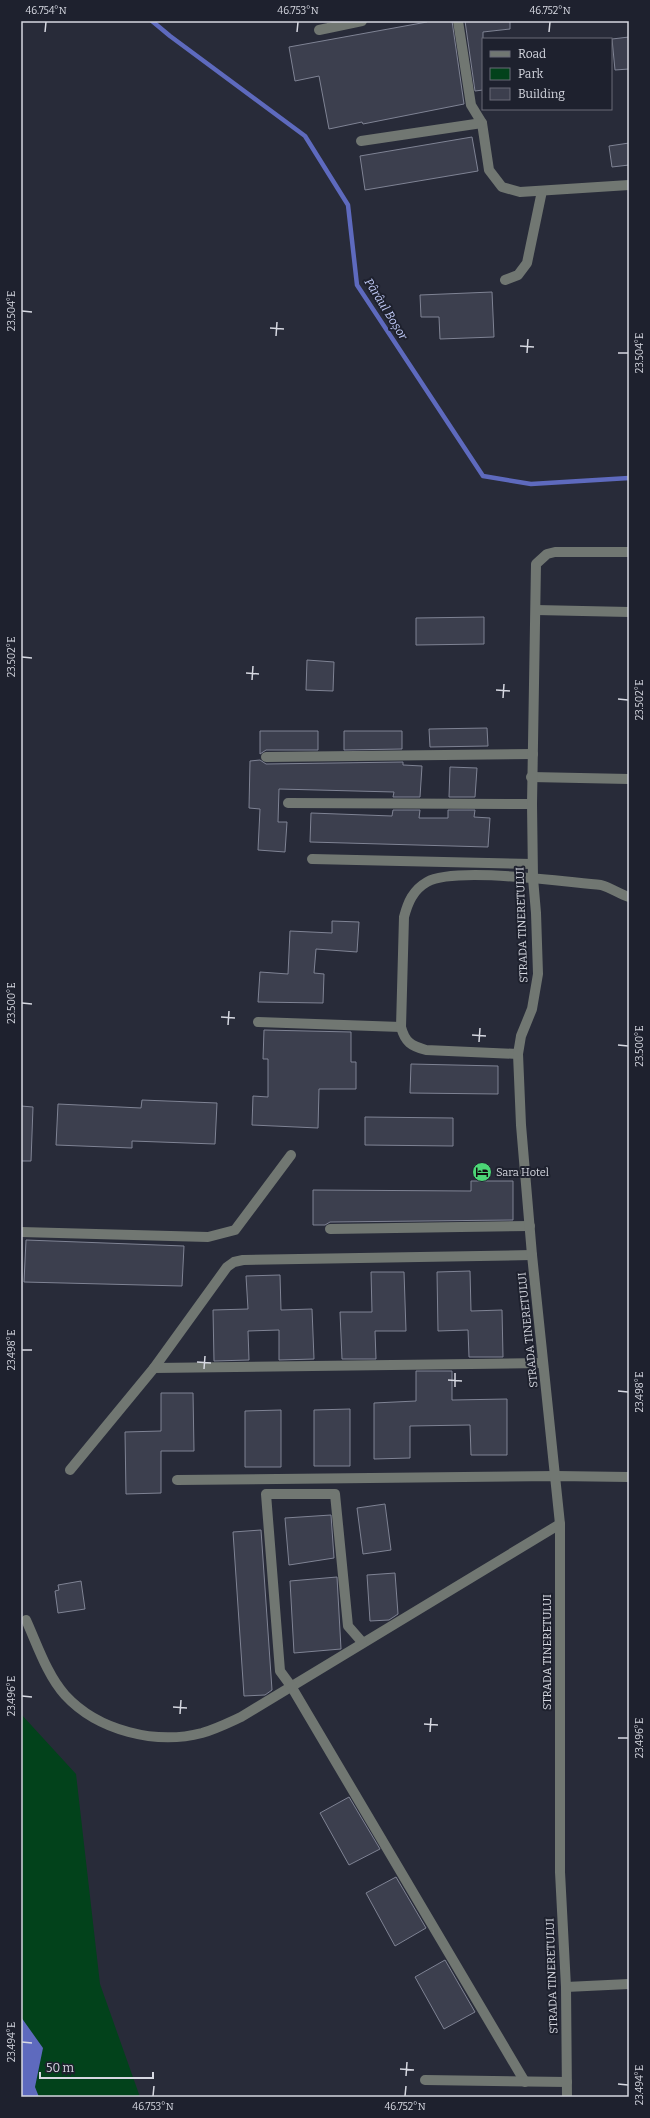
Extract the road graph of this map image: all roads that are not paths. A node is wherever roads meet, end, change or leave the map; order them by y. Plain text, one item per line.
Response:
1 (362, 21) edge
2 (458, 21) edge
3 (319, 30) dead end
4 (482, 123) junction
5 (361, 142) dead end
6 (629, 185) edge
7 (542, 191) junction
8 (505, 280) dead end
9 (629, 552) edge
10 (536, 610) junction
11 (629, 612) edge
12 (533, 754) junction
13 (266, 757) dead end
14 (532, 777) junction
15 (629, 779) edge
16 (288, 803) dead end
17 (532, 804) junction
18 (312, 859) dead end
19 (532, 864) junction
20 (533, 878) junction
21 (629, 897) edge
22 (258, 1022) dead end
23 (401, 1027) junction
24 (518, 1054) junction
25 (291, 1155) dead end
26 (530, 1226) junction
27 (330, 1229) dead end
28 (21, 1232) edge
29 (532, 1255) junction
30 (543, 1363) junction
31 (154, 1368) junction
32 (70, 1470) dead end
33 (556, 1476) junction
34 (629, 1477) edge
35 (177, 1480) dead end
36 (560, 1524) junction
37 (26, 1620) dead end
38 (362, 1642) junction
39 (291, 1686) junction
40 (629, 1984) edge
41 (566, 1987) junction
42 (425, 2080) dead end
43 (525, 2082) junction
44 (567, 2082) junction
45 (567, 2097) edge

1 - 3 street
2 - 4 street
4 - 5 street
4 - 7 street
6 - 7 street
7 - 8 street
9 - 10 street, STRADA TINERETULUI
10 - 11 street
10 - 12 street, STRADA TINERETULUI
12 - 13 street
12 - 14 street, STRADA TINERETULUI
14 - 15 street
14 - 17 street, STRADA TINERETULUI
16 - 17 street
17 - 19 street, STRADA TINERETULUI
18 - 19 street
19 - 20 street, STRADA TINERETULUI
20 - 21 street
20 - 23 street
20 - 24 street, STRADA TINERETULUI
22 - 23 street
23 - 24 street
24 - 26 street, STRADA TINERETULUI
25 - 28 street
26 - 27 street
26 - 29 street, STRADA TINERETULUI
29 - 30 street, STRADA TINERETULUI
29 - 31 street
30 - 31 street
30 - 33 street, STRADA TINERETULUI
31 - 32 street
33 - 34 street
33 - 35 street
33 - 36 street, STRADA TINERETULUI
36 - 38 street
36 - 41 street, STRADA TINERETULUI
37 - 39 street
38 - 39 street
38 - 39 street
39 - 43 street
40 - 41 street
41 - 44 street, STRADA TINERETULUI
42 - 43 street
43 - 44 street
44 - 45 street, STRADA TINERETULUI

